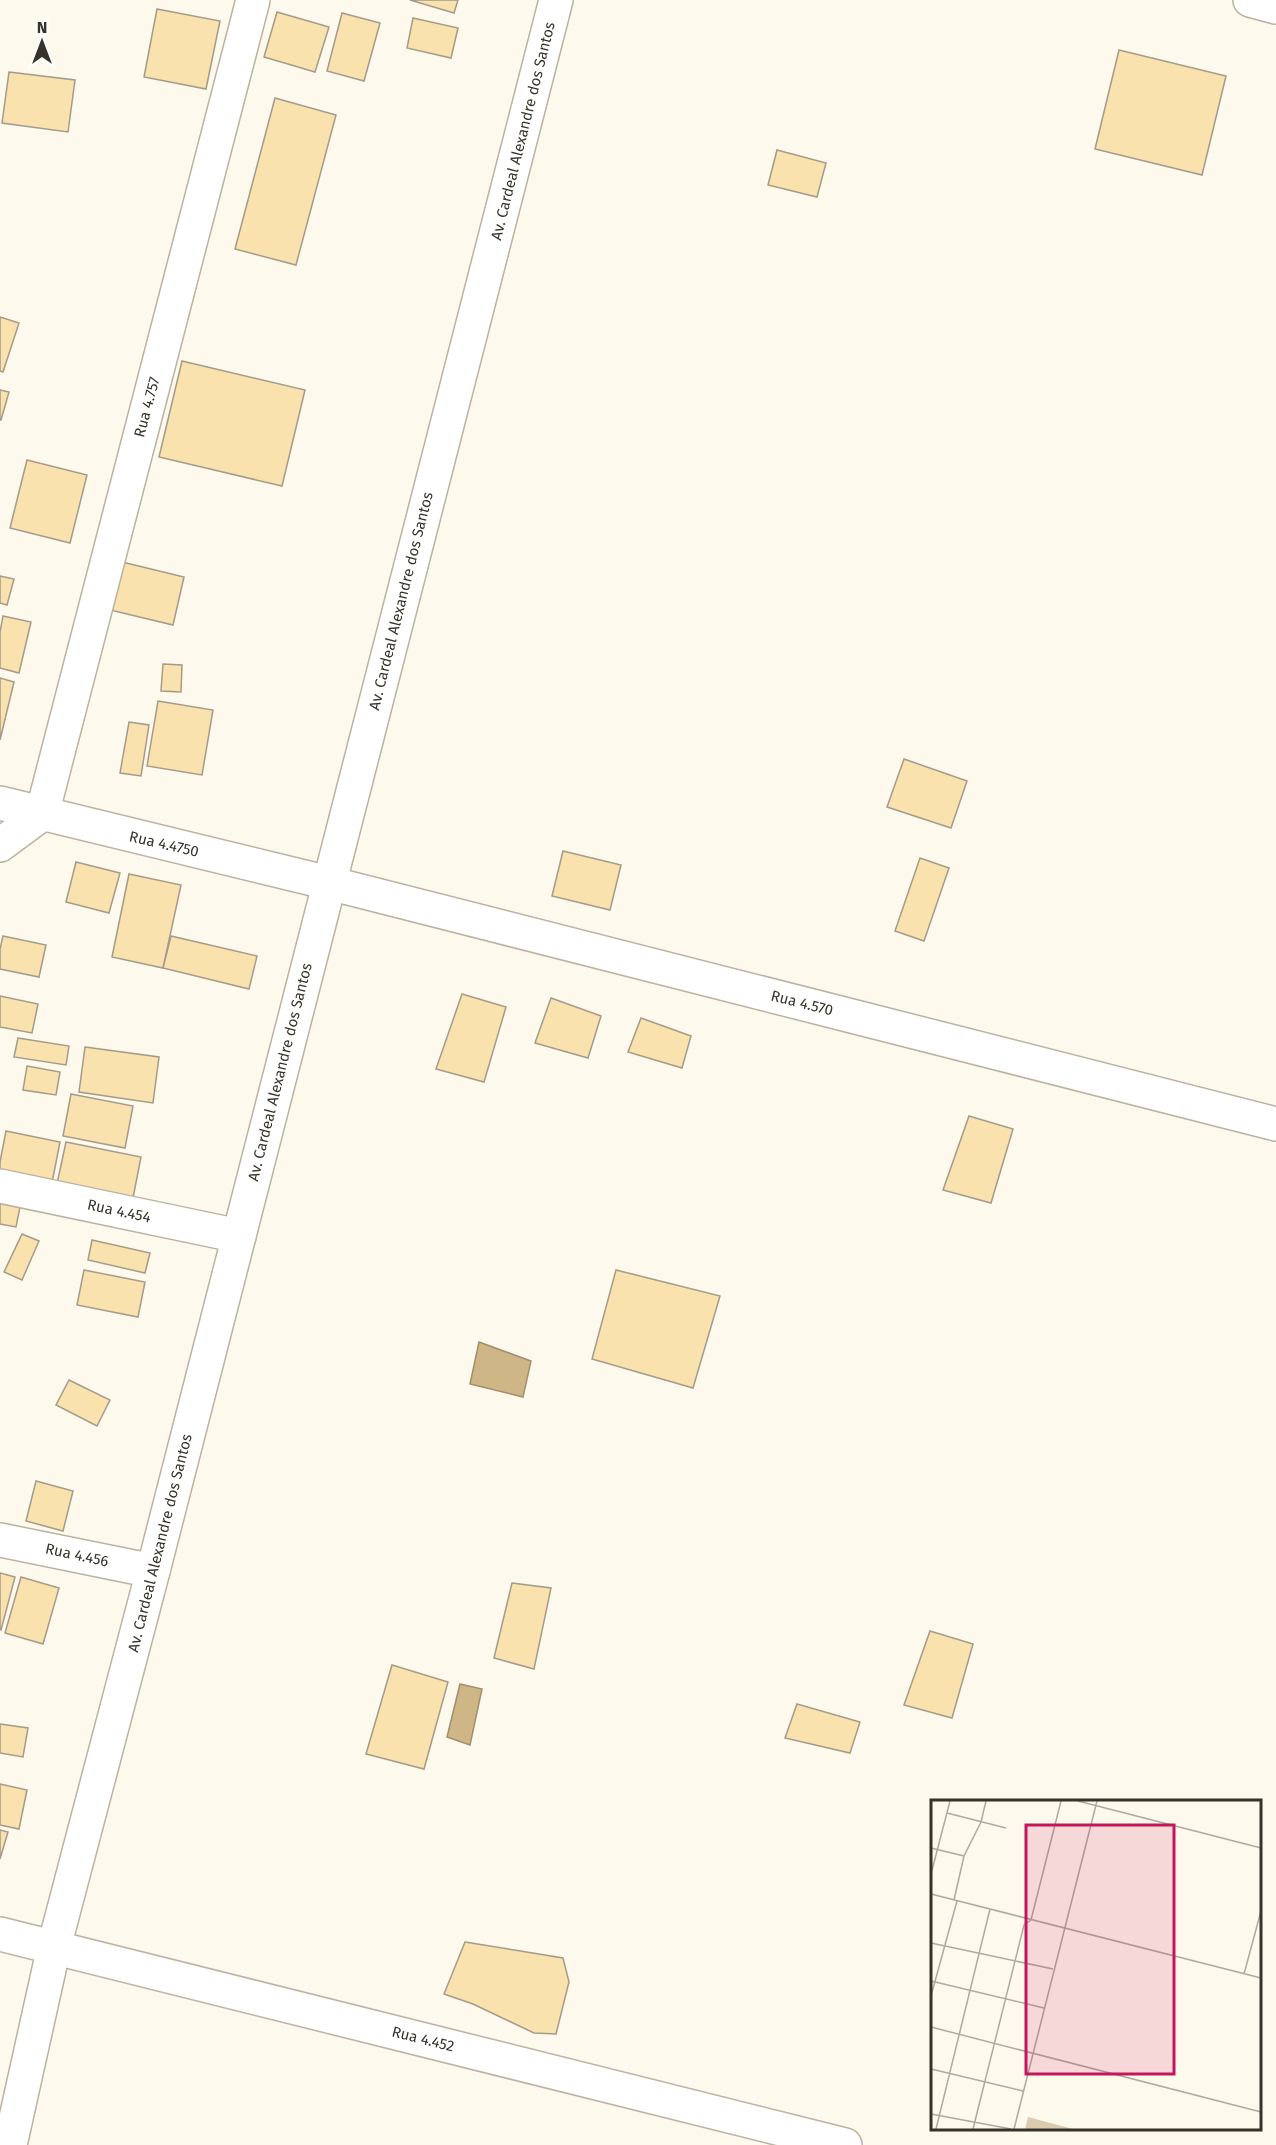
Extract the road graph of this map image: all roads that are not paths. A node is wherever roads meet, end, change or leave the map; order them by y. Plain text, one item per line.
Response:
1 (253, 0) edge
2 (556, 0) edge
3 (1250, 0) edge
4 (1276, 7) edge
5 (0, 803) edge
6 (42, 814) junction
7 (0, 845) edge
8 (329, 883) junction
9 (1276, 1124) edge
10 (0, 1186) edge
11 (239, 1236) junction
12 (0, 1539) edge
13 (153, 1571) junction
14 (0, 1934) edge
15 (54, 1947) junction
16 (10, 2145) edge
17 (845, 2145) edge

1 - 6 street, Rua 4.757
2 - 8 street, Av. Cardeal Alexandre dos Santos
3 - 4 street
5 - 6 street, Rua 4.4750
6 - 7 street
6 - 8 street, Rua 4.4750
8 - 9 street, Rua 4.570
8 - 11 street, Av. Cardeal Alexandre dos Santos
10 - 11 street, Rua 4.454
11 - 13 street, Av. Cardeal Alexandre dos Santos
12 - 13 street, Rua 4.456
13 - 15 street, Av. Cardeal Alexandre dos Santos
14 - 15 street, Rua 4.452
15 - 16 street, Av. Cardeal Alexandre dos Santos
15 - 17 street, Rua 4.452

